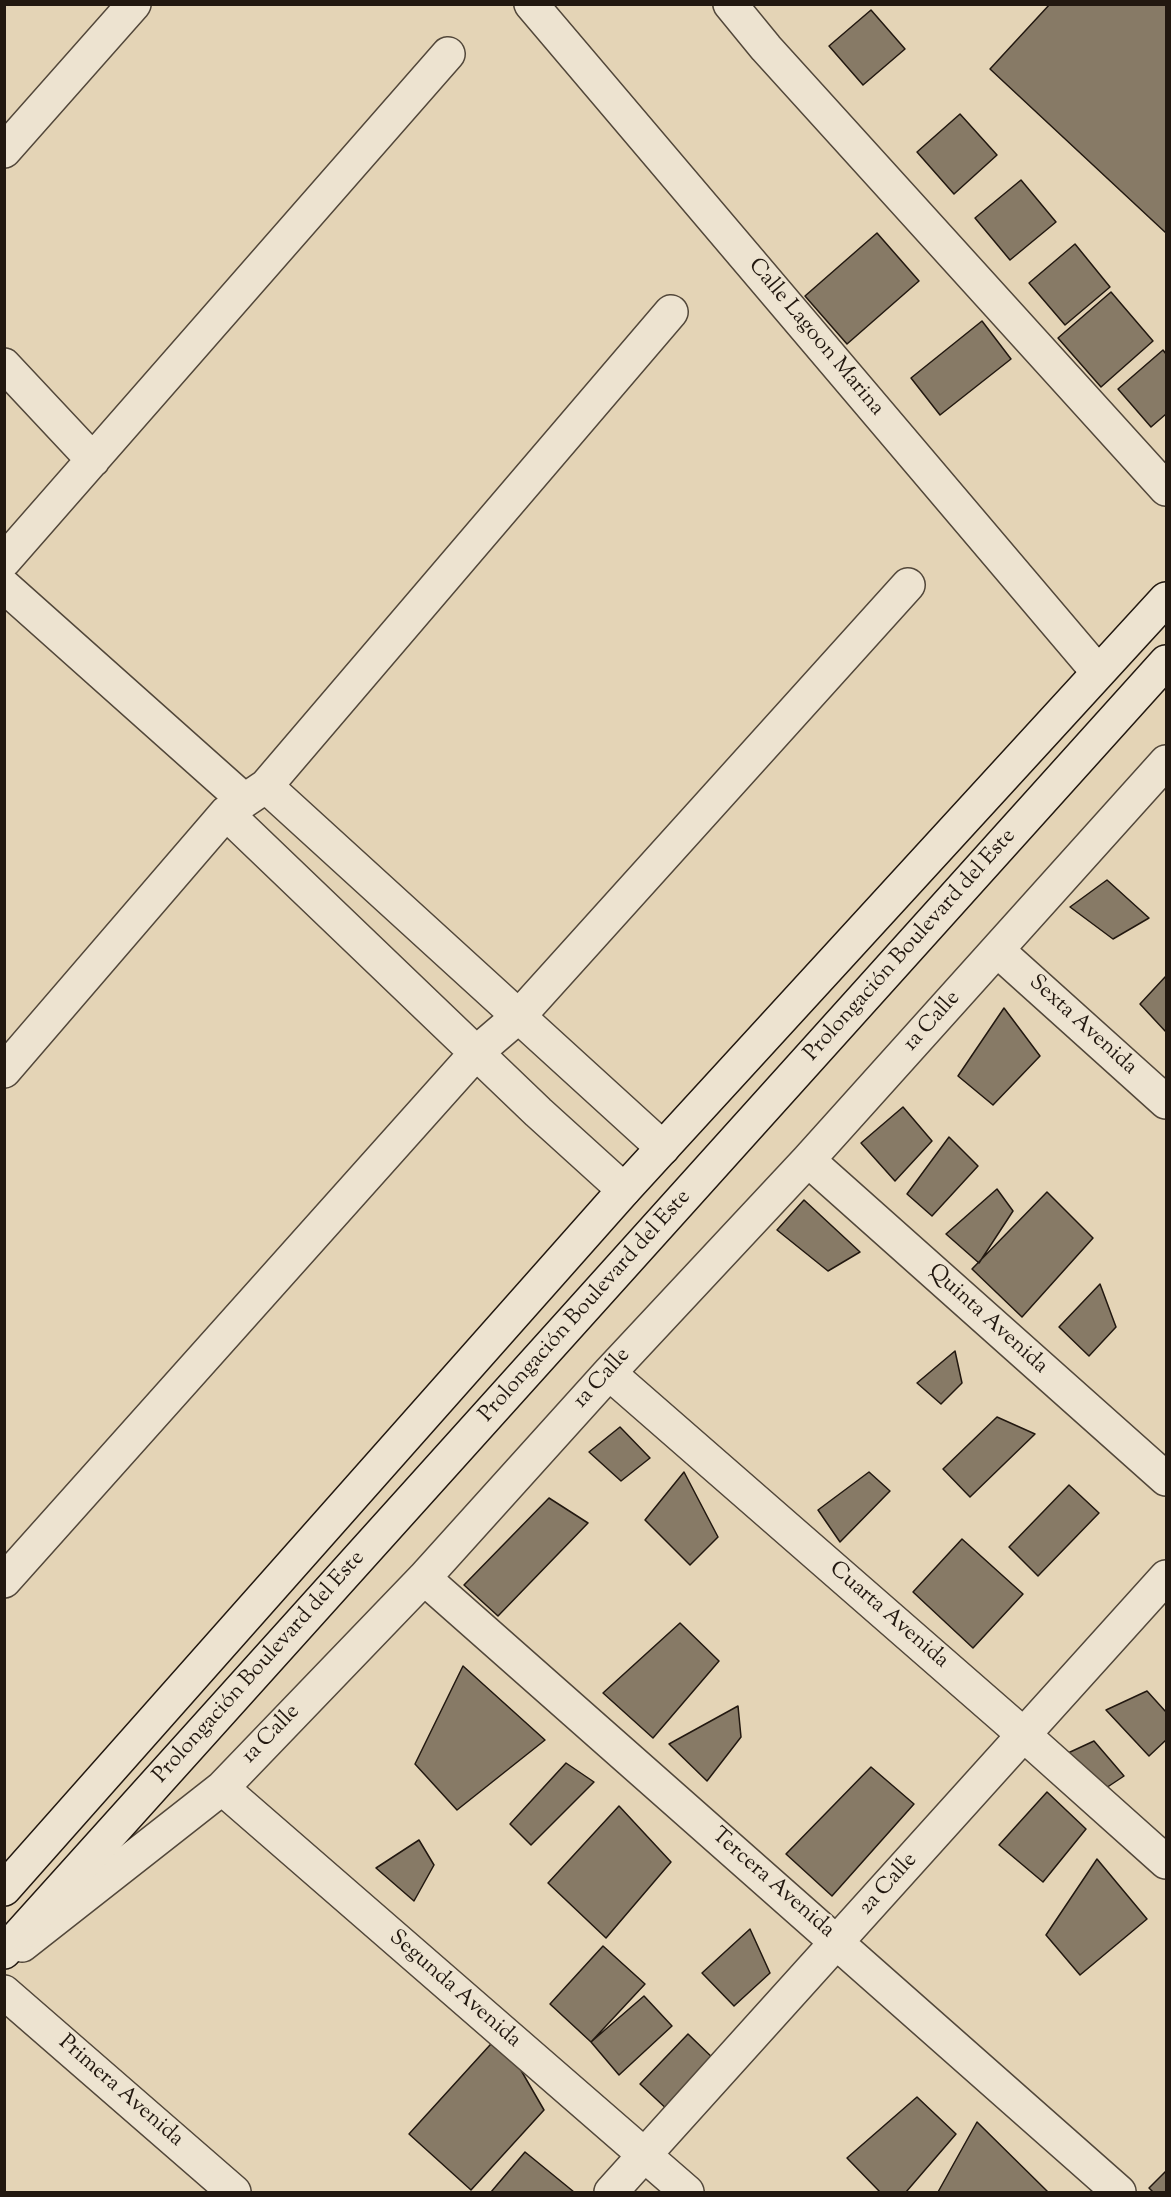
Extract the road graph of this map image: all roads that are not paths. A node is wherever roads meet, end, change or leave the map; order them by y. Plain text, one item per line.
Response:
1 (134, 4) edge
2 (531, 4) edge
3 (730, 4) edge
4 (448, 54) dead end
5 (4, 151) edge
6 (671, 312) dead end
7 (4, 366) edge
8 (93, 460) junction
9 (1167, 489) edge
10 (4, 561) edge
11 (908, 585) dead end
12 (4, 586) edge
13 (1167, 599) edge
14 (1167, 662) edge
15 (1098, 672) junction
16 (1167, 762) edge
17 (245, 799) junction
18 (997, 950) junction
19 (519, 1016) junction
20 (477, 1052) junction
21 (4, 1071) edge
22 (1167, 1102) edge
23 (663, 1148) junction
24 (808, 1160) junction
25 (624, 1190) junction
26 (609, 1372) junction
27 (1167, 1479) edge
28 (1167, 1577) edge
29 (424, 1578) junction
30 (4, 1581) edge
31 (1024, 1735) junction
32 (222, 1788) junction
33 (1167, 1862) edge
34 (4, 1889) edge
35 (837, 1941) junction
36 (4, 1952) edge
37 (4, 1959) edge
38 (4, 1992) edge
39 (644, 2156) junction
40 (234, 2193) edge
41 (611, 2193) edge
42 (687, 2193) edge
43 (1119, 2193) edge

1 - 5 street
2 - 15 street, Calle Lagoon Marina
3 - 9 street
4 - 8 street
6 - 17 street
7 - 8 street
8 - 10 street
11 - 19 street
12 - 17 street
13 - 15 street
14 - 36 street, Prolongación Boulevard del Este
15 - 23 street
16 - 18 street, 1a Calle
17 - 19 street
17 - 20 street
17 - 21 street
18 - 22 street, Sexta Avenida
18 - 24 street, 1a Calle
19 - 20 street
19 - 23 street
20 - 25 street
20 - 30 street
23 - 25 street
24 - 26 street, 1a Calle
24 - 27 street, Quinta Avenida
25 - 34 street
26 - 29 street, 1a Calle
26 - 31 street, Cuarta Avenida
28 - 31 street, 2a Calle
29 - 32 street, 1a Calle
29 - 35 street, Tercera Avenida
31 - 33 street, Cuarta Avenida
31 - 35 street, 2a Calle
32 - 37 street, 1a Calle
32 - 39 street, Segunda Avenida
35 - 39 street, 2a Calle
35 - 43 street, Tercera Avenida
38 - 40 street, Primera Avenida
39 - 41 street, 2a Calle
39 - 42 street, Segunda Avenida

